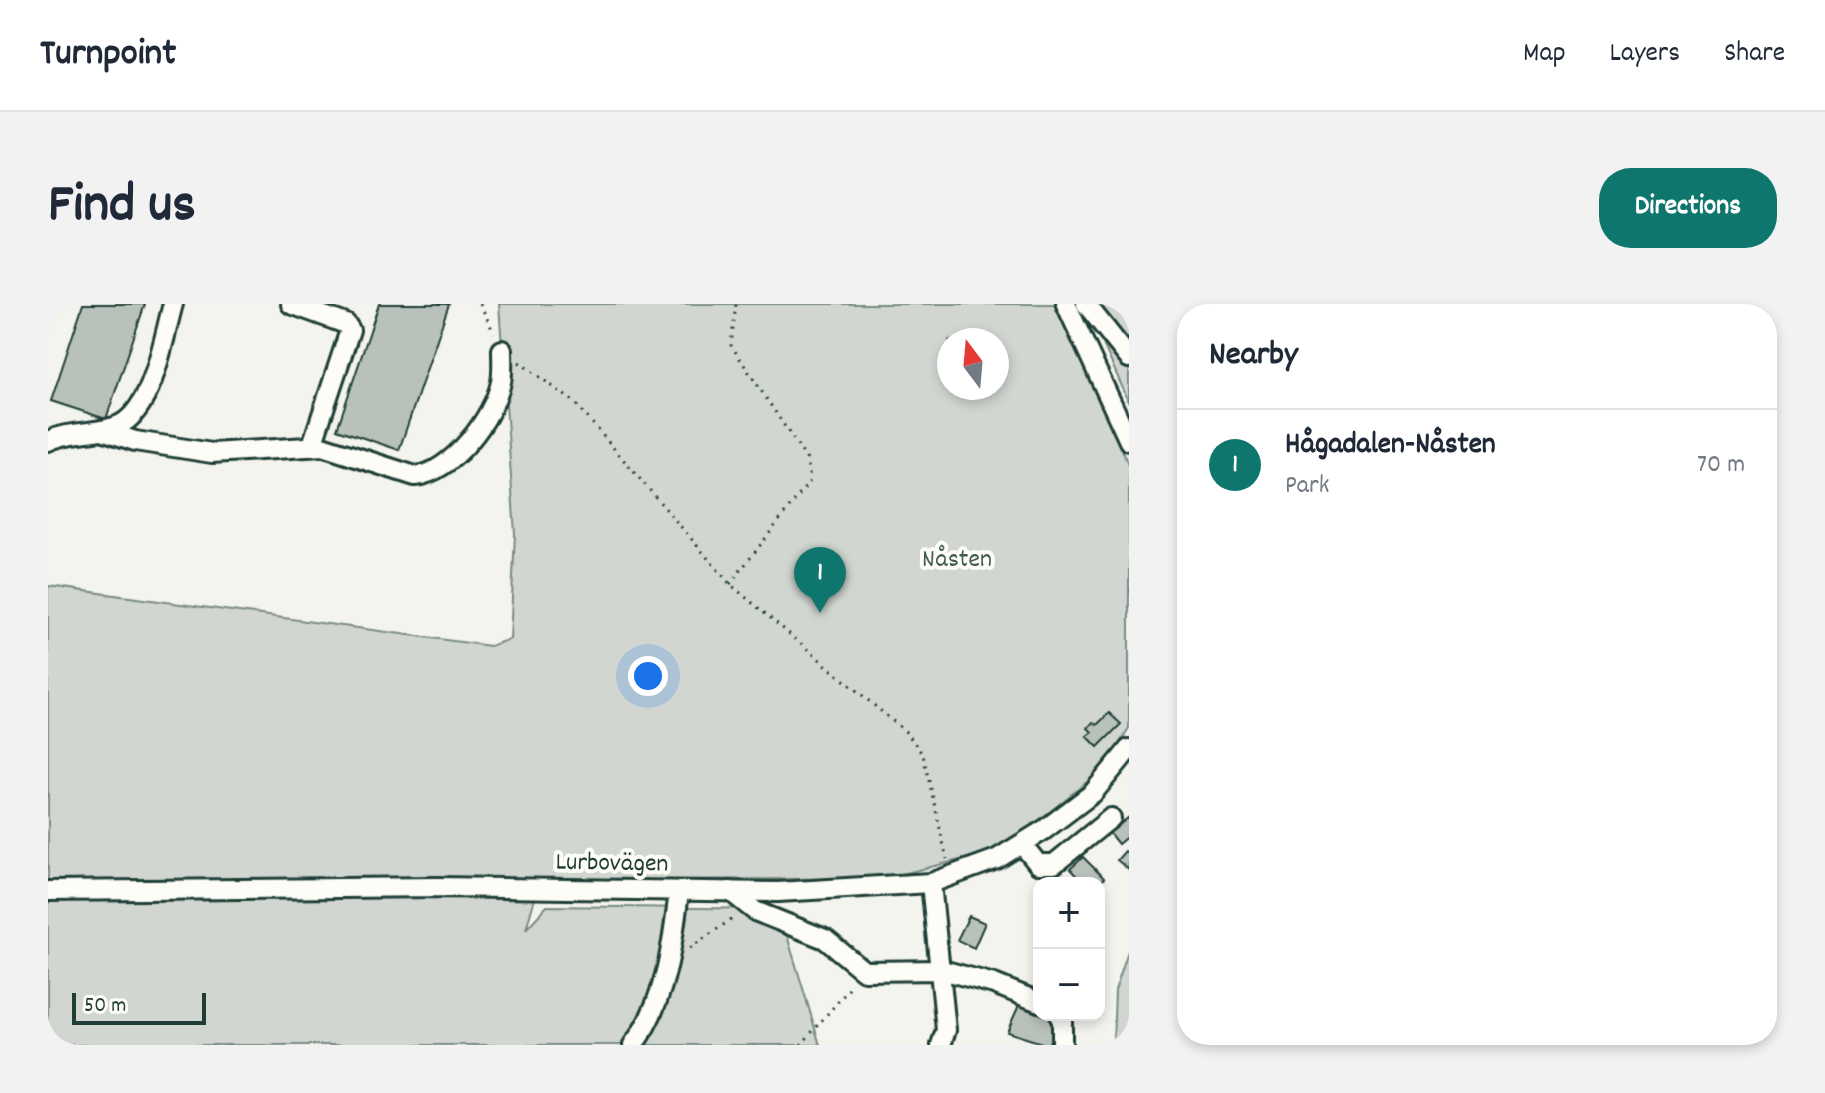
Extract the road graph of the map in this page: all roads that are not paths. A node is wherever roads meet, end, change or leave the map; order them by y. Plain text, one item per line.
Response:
1 (173, 304) edge
2 (291, 304) edge
3 (1066, 304) edge
4 (1086, 304) edge
5 (502, 350) road end
6 (1129, 358) edge
7 (102, 430) junction
8 (48, 441) edge
9 (1129, 441) edge
10 (312, 445) junction
11 (1129, 749) edge
12 (1111, 818) dead end
13 (1022, 844) junction
14 (931, 883) junction
15 (48, 891) edge
16 (679, 891) junction
17 (730, 891) junction
18 (942, 970) junction
19 (1033, 1000) edge
20 (1062, 1021) edge
21 (633, 1045) edge
22 (941, 1045) edge
23 (1062, 1045) edge

1 - 7 street
2 - 10 street
3 - 9 street
4 - 6 street
5 - 10 street
7 - 8 street
7 - 10 street
11 - 13 street, Lurbovägen
12 - 13 street
13 - 14 street, Lurbovägen
14 - 17 street, Lurbovägen
14 - 18 street
15 - 16 street, Lurbovägen
16 - 17 street, Lurbovägen
16 - 21 street
17 - 18 street
18 - 19 street
18 - 22 street
20 - 23 street

